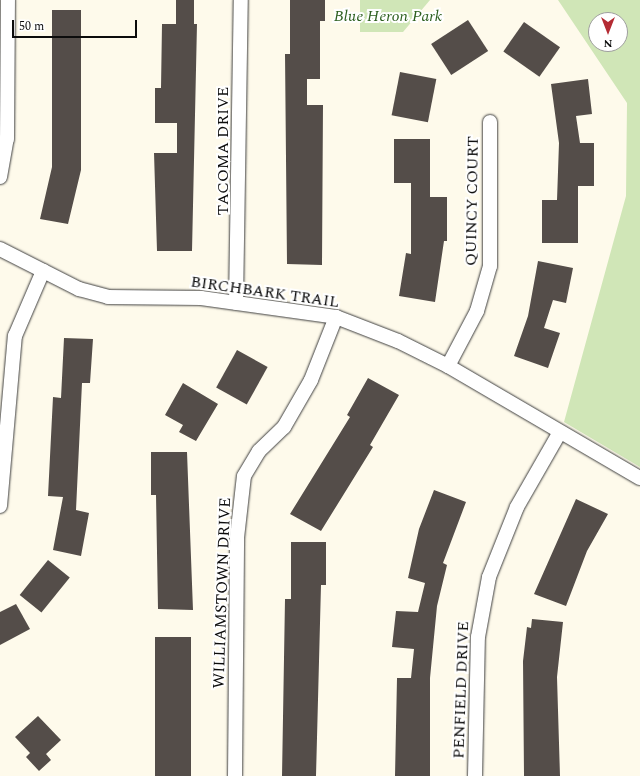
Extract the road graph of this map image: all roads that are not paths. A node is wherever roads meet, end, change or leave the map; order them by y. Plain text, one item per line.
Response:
1 (8, 0) edge
2 (241, 0) edge
3 (490, 122) dead end
4 (0, 177) edge
5 (0, 249) edge
6 (43, 271) junction
7 (236, 303) junction
8 (336, 317) junction
9 (448, 366) junction
10 (560, 432) junction
11 (640, 478) edge
12 (0, 506) edge
13 (235, 776) edge
14 (475, 776) edge

1 - 4 street
2 - 7 street, TACOMA DRIVE
3 - 9 street, QUINCY COURT
5 - 6 street, BIRCHBARK TRAIL
6 - 7 street, BIRCHBARK TRAIL
6 - 12 street
7 - 8 street, BIRCHBARK TRAIL
8 - 9 street, BIRCHBARK TRAIL
8 - 13 street, WILLIAMSTOWN DRIVE
9 - 10 street, BIRCHBARK TRAIL
10 - 11 street, BIRCHBARK TRAIL
10 - 14 street, PENFIELD DRIVE

